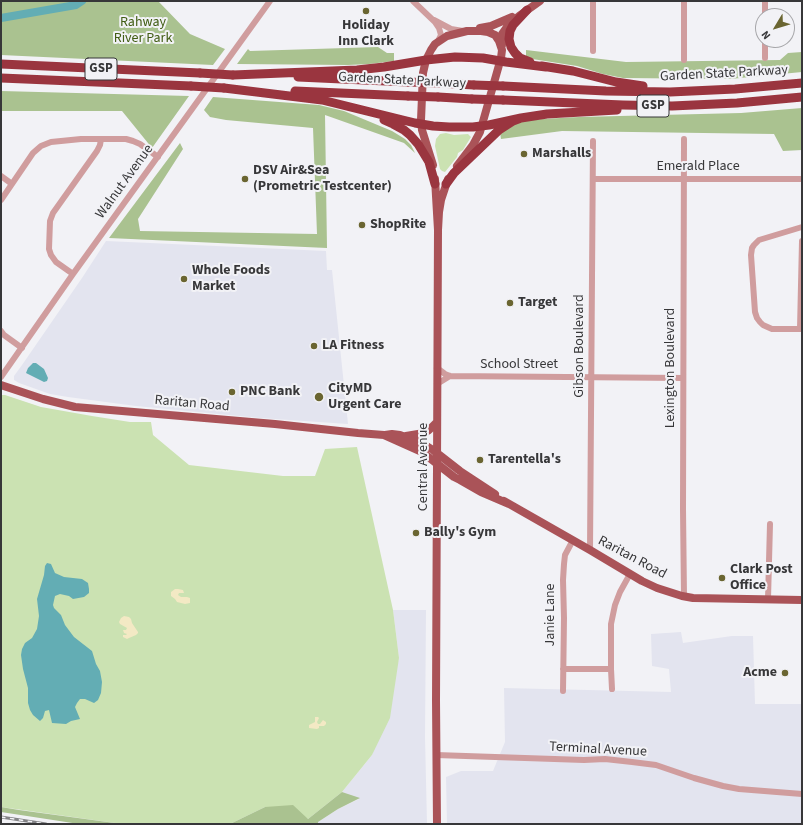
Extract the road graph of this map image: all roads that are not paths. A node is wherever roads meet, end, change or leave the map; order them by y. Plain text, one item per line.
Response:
1 (270, 1) edge
2 (413, 1) edge
3 (540, 1) edge
4 (593, 1) edge
5 (684, 1) edge
6 (527, 10) junction
7 (428, 16) junction
8 (467, 31) junction
9 (435, 44) junction
10 (765, 48) edge
11 (502, 50) junction
12 (593, 51) dead end
13 (765, 58) dead end
14 (426, 60) junction
15 (684, 60) dead end
16 (500, 61) junction
17 (1, 64) edge
18 (546, 67) junction
19 (233, 75) junction
20 (1, 78) edge
21 (802, 83) edge
22 (224, 88) junction
23 (702, 91) junction
24 (802, 97) edge
25 (705, 105) junction
26 (369, 112) junction
27 (521, 118) junction
28 (421, 124) junction
29 (482, 126) junction
30 (101, 139) junction
31 (684, 139) dead end
32 (593, 141) dead end
33 (158, 157) junction
34 (1, 176) edge
35 (593, 179) junction
36 (683, 179) junction
37 (802, 179) edge
38 (12, 184) junction
39 (435, 184) junction
40 (446, 184) junction
41 (1, 200) edge
42 (802, 227) edge
43 (438, 230) junction
44 (802, 242) edge
45 (73, 274) junction
46 (801, 329) edge
47 (1, 331) edge
48 (22, 348) junction
49 (437, 368) junction
50 (450, 376) junction
51 (1, 377) edge
52 (591, 377) junction
53 (683, 378) junction
54 (437, 384) junction
55 (1, 385) edge
56 (437, 422) junction
57 (384, 435) junction
58 (403, 436) junction
59 (437, 454) junction
60 (437, 464) junction
61 (454, 477) junction
62 (437, 488) junction
63 (509, 504) junction
64 (770, 524) dead end
65 (573, 540) junction
66 (590, 550) junction
67 (630, 574) junction
68 (684, 596) junction
69 (768, 600) junction
70 (802, 600) edge
71 (564, 669) junction
72 (611, 669) junction
73 (612, 689) dead end
74 (563, 691) dead end
75 (436, 755) junction
76 (802, 794) edge
77 (437, 824) edge

1 - 33 street, Walnut Avenue
2 - 7 street
3 - 6 main road
4 - 12 street
5 - 15 street
6 - 8 main road
6 - 11 main road, Central Avenue
6 - 18 highway
7 - 8 street
7 - 9 street
8 - 9 main road
8 - 11 main road
9 - 14 main road, Central Avenue
10 - 13 street
11 - 16 main road, Central Avenue
14 - 16 highway
14 - 19 highway
14 - 28 main road, Central Avenue
16 - 18 highway
16 - 29 main road, Central Avenue
17 - 19 highway, Garden State Parkway / GSP, bridge
18 - 23 highway
19 - 23 highway, Garden State Parkway / GSP, bridge
20 - 22 highway, Garden State Parkway / GSP, bridge
21 - 23 highway, Garden State Parkway / GSP
22 - 25 highway, Garden State Parkway / GSP, bridge
22 - 26 highway
24 - 25 highway, Garden State Parkway / GSP
25 - 27 highway
26 - 28 highway
26 - 39 highway
27 - 29 highway
27 - 40 highway
28 - 29 highway
28 - 39 main road, Central Avenue
29 - 40 main road, Central Avenue
30 - 33 street
30 - 38 street
30 - 45 street
31 - 36 street, Lexington Boulevard
32 - 35 street, Gibson Boulevard
33 - 45 street, Walnut Avenue
34 - 38 street
35 - 36 street, Emerald Place
35 - 52 street, Gibson Boulevard
36 - 37 street, Emerald Place
36 - 53 street, Lexington Boulevard
38 - 41 street
39 - 43 main road, Central Avenue
40 - 43 main road, Central Avenue
42 - 46 street
43 - 49 main road, Central Avenue
44 - 46 street
45 - 48 street, Walnut Avenue
47 - 48 street
48 - 51 street, Walnut Avenue
49 - 50 street
49 - 54 main road, Central Avenue
50 - 52 street, School Street
50 - 54 street
52 - 53 street, School Street
52 - 66 street, Gibson Boulevard
53 - 68 street, Lexington Boulevard
54 - 56 main road, Central Avenue
55 - 57 main road, Raritan Road
56 - 58 main road
56 - 59 main road, Central Avenue
57 - 58 main road, Raritan Road
57 - 60 main road, Raritan Road
58 - 59 main road, Raritan Road
59 - 60 main road, Central Avenue
59 - 63 main road, Raritan Road
60 - 61 main road, Raritan Road
60 - 62 main road, Central Avenue
61 - 62 main road
61 - 63 main road, Raritan Road
62 - 75 main road, Central Avenue
63 - 65 main road, Raritan Road
64 - 69 street
65 - 66 main road, Raritan Road
65 - 71 street, Janie Lane
66 - 67 main road, Raritan Road
67 - 68 main road, Raritan Road
67 - 72 street
68 - 69 main road, Raritan Road
69 - 70 main road, Raritan Road
71 - 72 street
71 - 74 street, Janie Lane
72 - 73 street
75 - 76 street, Terminal Avenue
75 - 77 main road, Central Avenue

